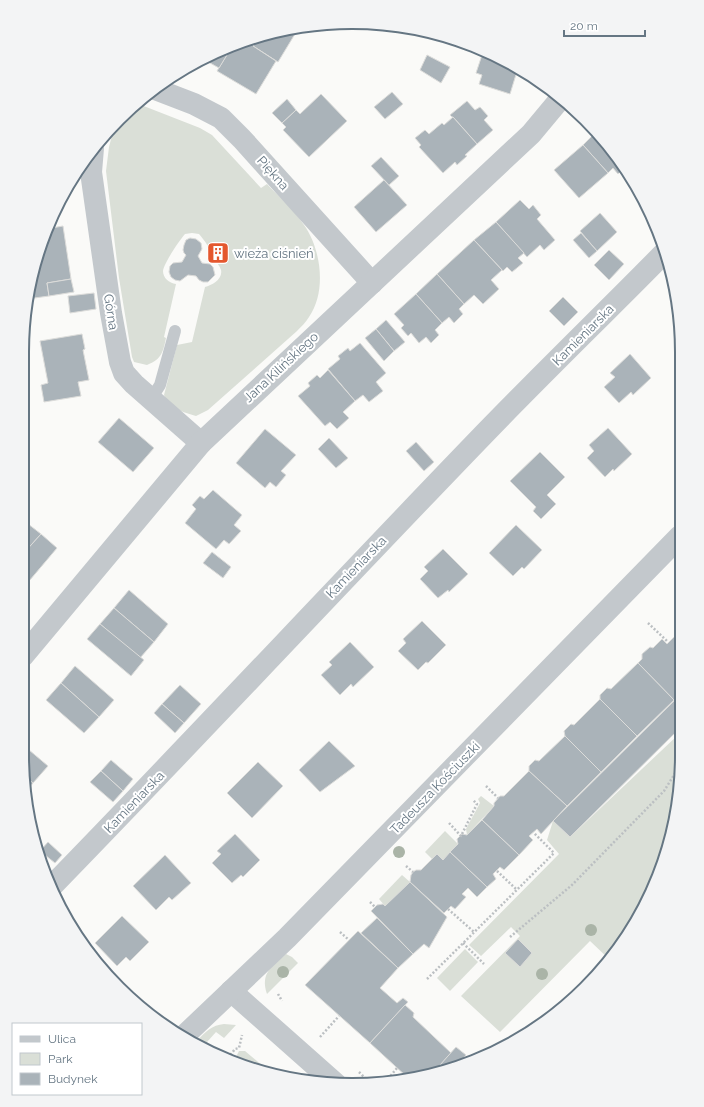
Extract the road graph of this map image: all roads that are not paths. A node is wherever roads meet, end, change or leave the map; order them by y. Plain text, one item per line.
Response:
1 (162, 91) edge
2 (557, 103) edge
3 (92, 161) edge
4 (661, 256) edge
5 (372, 283) junction
6 (175, 331) dead end
7 (151, 399) junction
8 (201, 443) junction
9 (675, 541) edge
10 (29, 647) edge
11 (55, 882) edge
12 (231, 991) junction
13 (187, 1033) edge
14 (328, 1077) edge

1 - 5 street, Piękna
2 - 5 street, Jana Kilińskiego
3 - 7 street, Górna
4 - 11 street, Kamieniarska
5 - 8 street, Jana Kilińskiego
6 - 7 lane
7 - 8 street, Górna
8 - 10 street, Jana Kilińskiego
9 - 12 street, Tadeusza Kościuszki
12 - 13 street, Tadeusza Kościuszki
12 - 14 street

